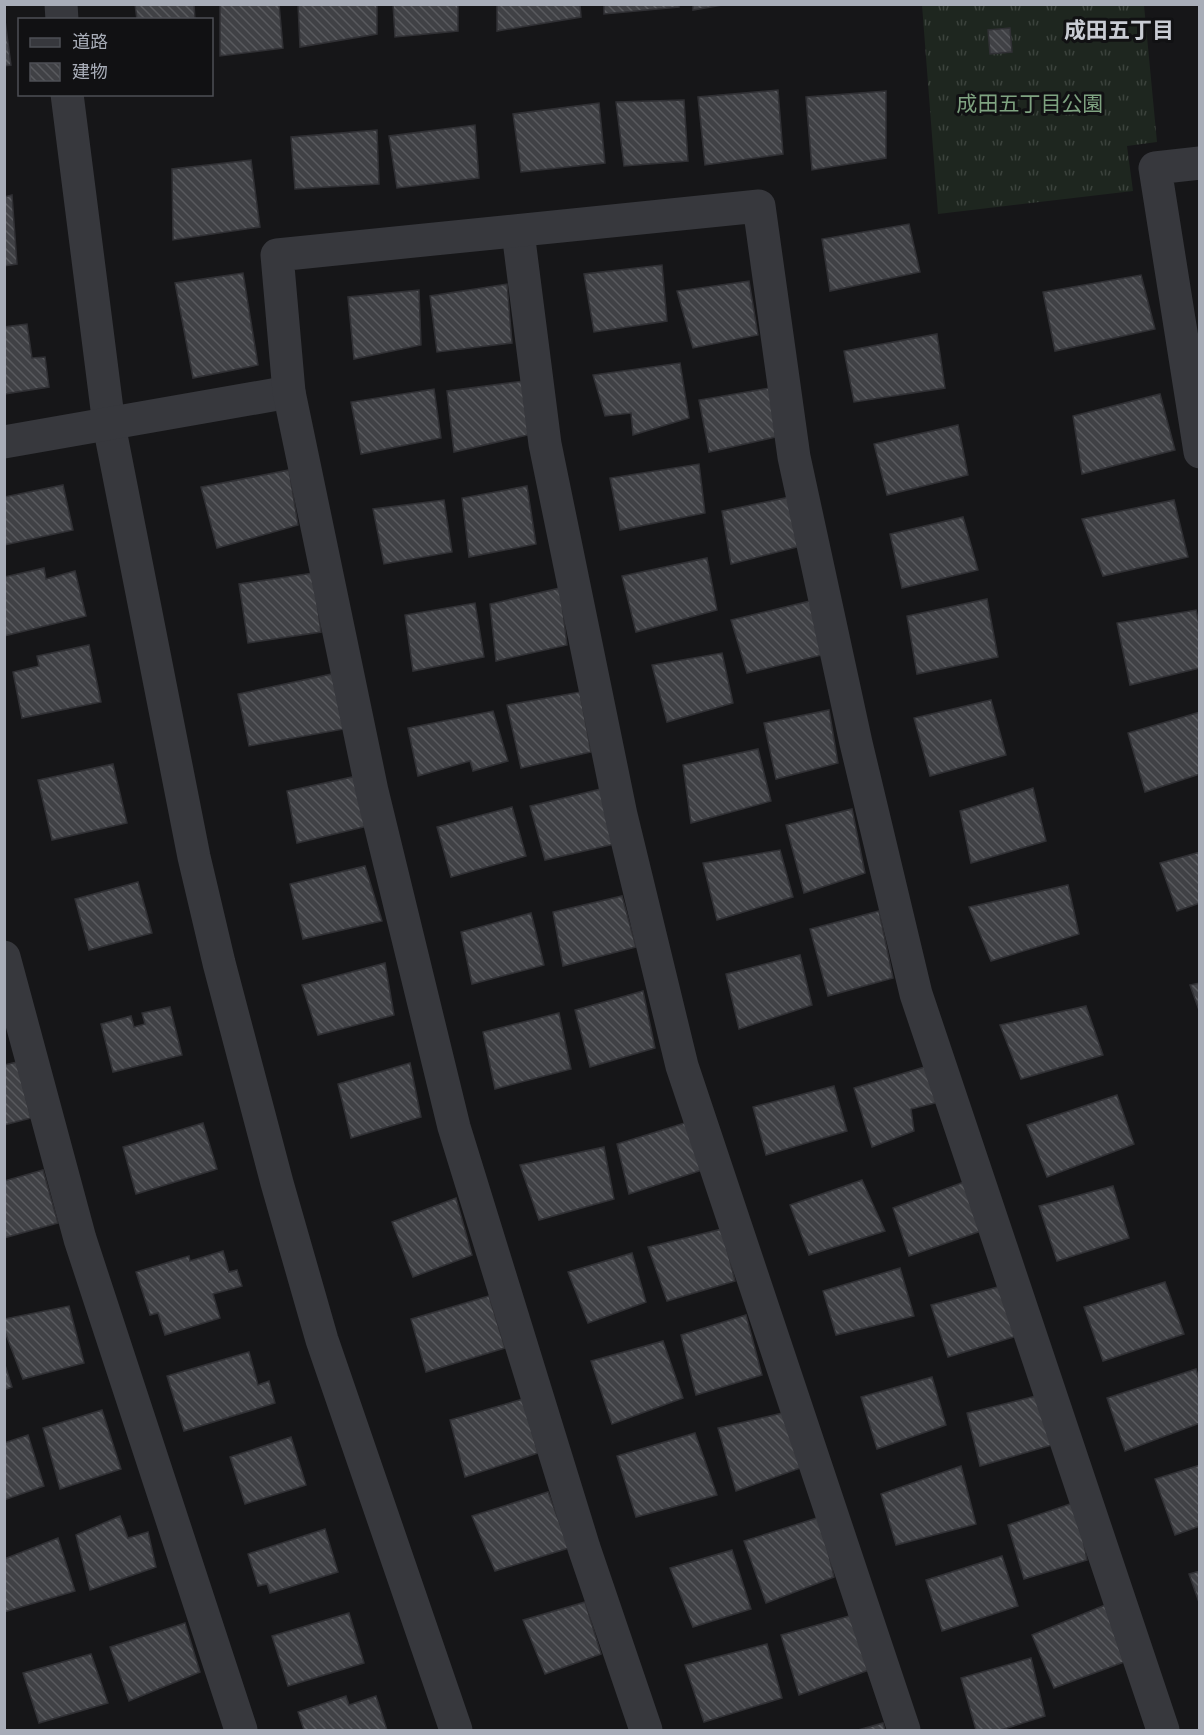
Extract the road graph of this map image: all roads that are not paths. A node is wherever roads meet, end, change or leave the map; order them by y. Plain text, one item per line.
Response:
1 (67, 96) edge
2 (1200, 163) edge
3 (518, 232) junction
4 (289, 392) junction
5 (110, 425) junction
6 (4, 442) edge
7 (1200, 452) edge
8 (4, 957) edge
9 (241, 1731) edge
10 (456, 1731) edge
11 (646, 1731) edge
12 (904, 1731) edge
13 (1163, 1731) edge

1 - 5 street
2 - 7 street
3 - 4 street
3 - 12 street
3 - 13 street
4 - 5 street
4 - 11 street
5 - 6 street
5 - 10 street
8 - 9 street

